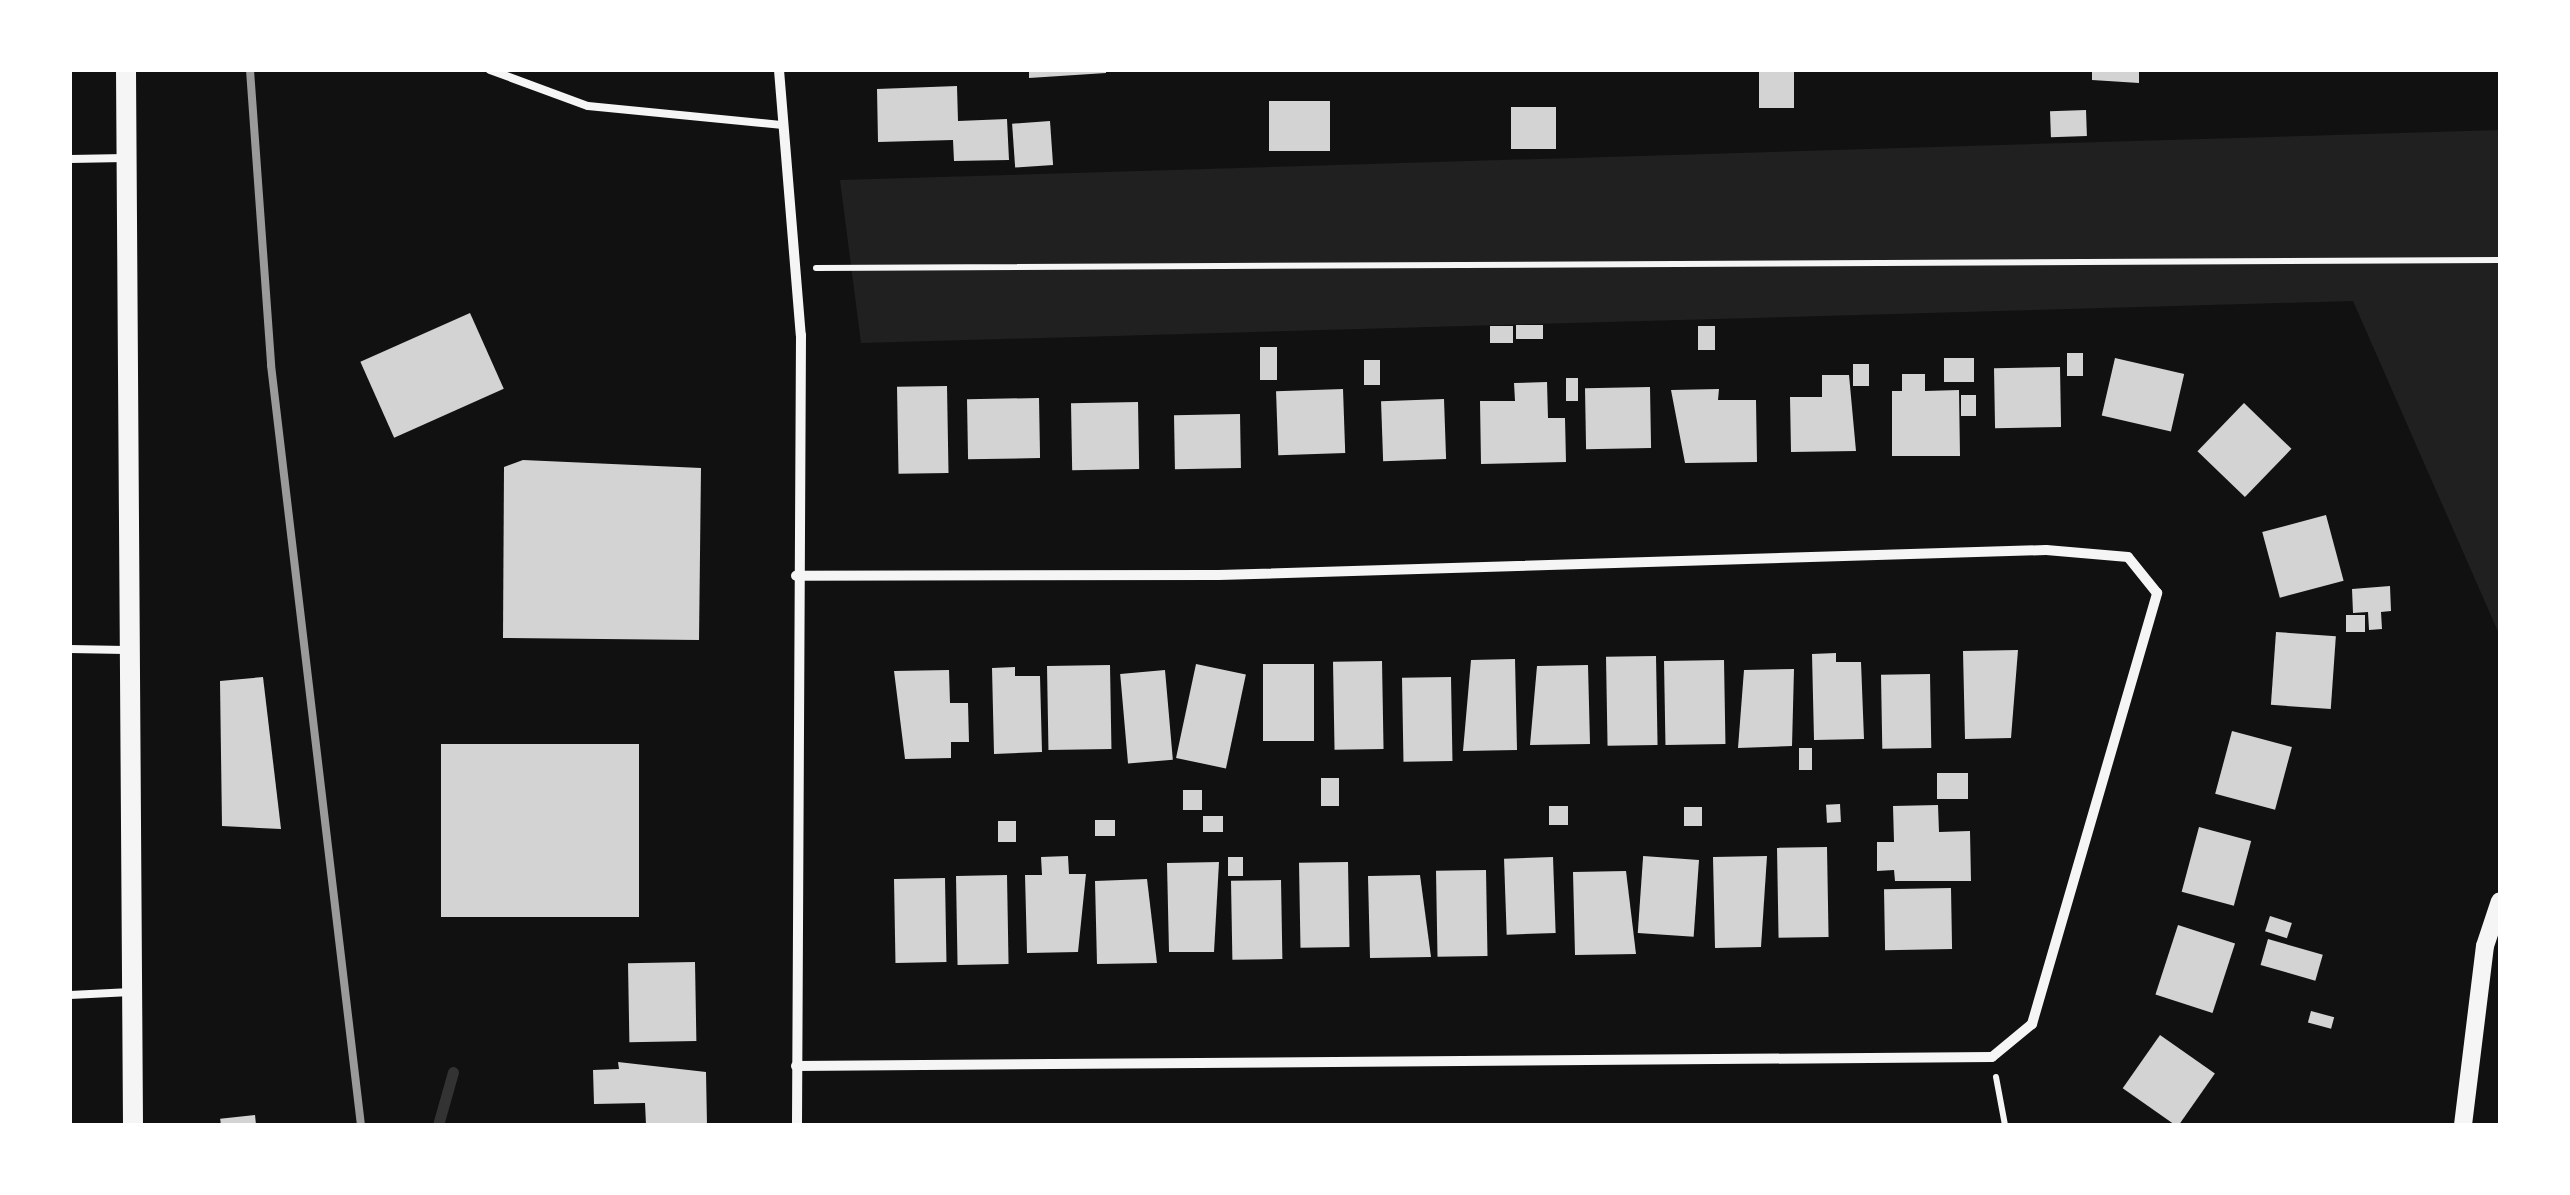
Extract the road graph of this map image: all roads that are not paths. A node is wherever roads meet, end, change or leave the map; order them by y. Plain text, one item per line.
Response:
1 (126, 70) edge
2 (490, 70) edge
3 (779, 70) edge
4 (783, 125) junction
5 (70, 158) edge
6 (126, 158) junction
7 (796, 576) junction
8 (70, 648) edge
9 (130, 650) junction
10 (2500, 901) edge
11 (132, 992) junction
12 (70, 995) edge
13 (796, 1066) junction
14 (133, 1125) edge
15 (797, 1125) edge
16 (2463, 1125) edge

1 - 6 main road
2 - 4 lane
3 - 4 street
4 - 7 street
5 - 6 lane
6 - 9 main road
7 - 13 street
7 - 13 street
8 - 9 lane
9 - 11 main road
10 - 16 street
11 - 12 lane
11 - 14 main road
13 - 15 street

